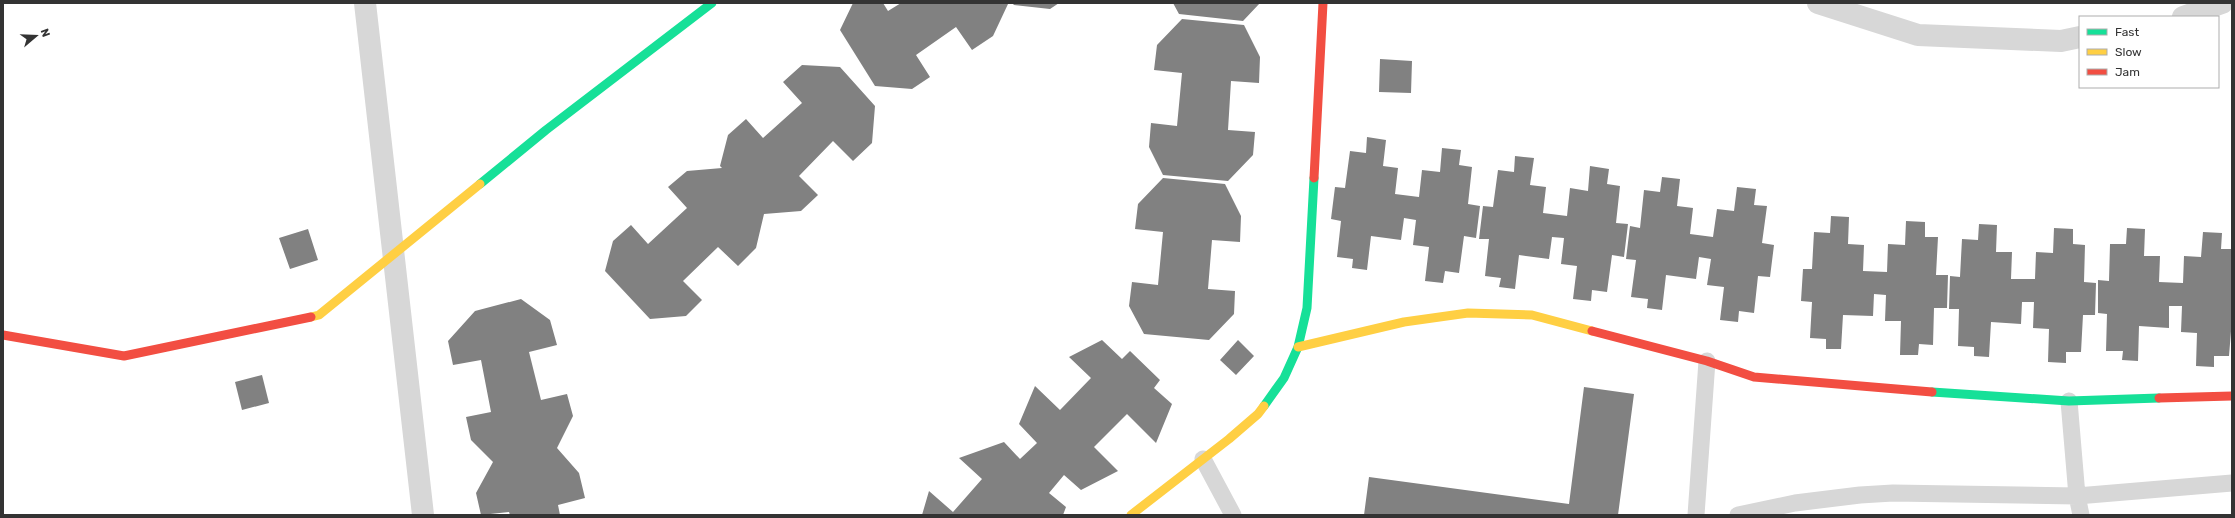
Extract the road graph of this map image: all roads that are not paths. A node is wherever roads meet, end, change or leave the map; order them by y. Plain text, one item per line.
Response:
1 (366, 3) edge
2 (712, 3) edge
3 (1323, 3) edge
4 (1818, 3) edge
5 (2222, 3) edge
6 (2186, 16) edge
7 (2079, 37) edge
8 (393, 256) junction
9 (3, 335) edge
10 (1298, 347) junction
11 (1707, 361) junction
12 (2232, 396) edge
13 (2069, 401) junction
14 (1203, 459) junction
15 (2232, 483) edge
16 (2077, 496) junction
17 (423, 515) edge
18 (1131, 515) edge
19 (1233, 515) edge
20 (1696, 515) edge
21 (1738, 515) edge
22 (2081, 515) edge

1 - 8 street
2 - 8 street
3 - 10 street
4 - 7 street
5 - 6 street
8 - 9 street
8 - 17 street
10 - 11 street
10 - 14 street
11 - 13 street
11 - 20 lane
12 - 13 street
13 - 16 lane
14 - 18 street
14 - 19 lane
15 - 16 lane
16 - 21 lane
16 - 22 lane

